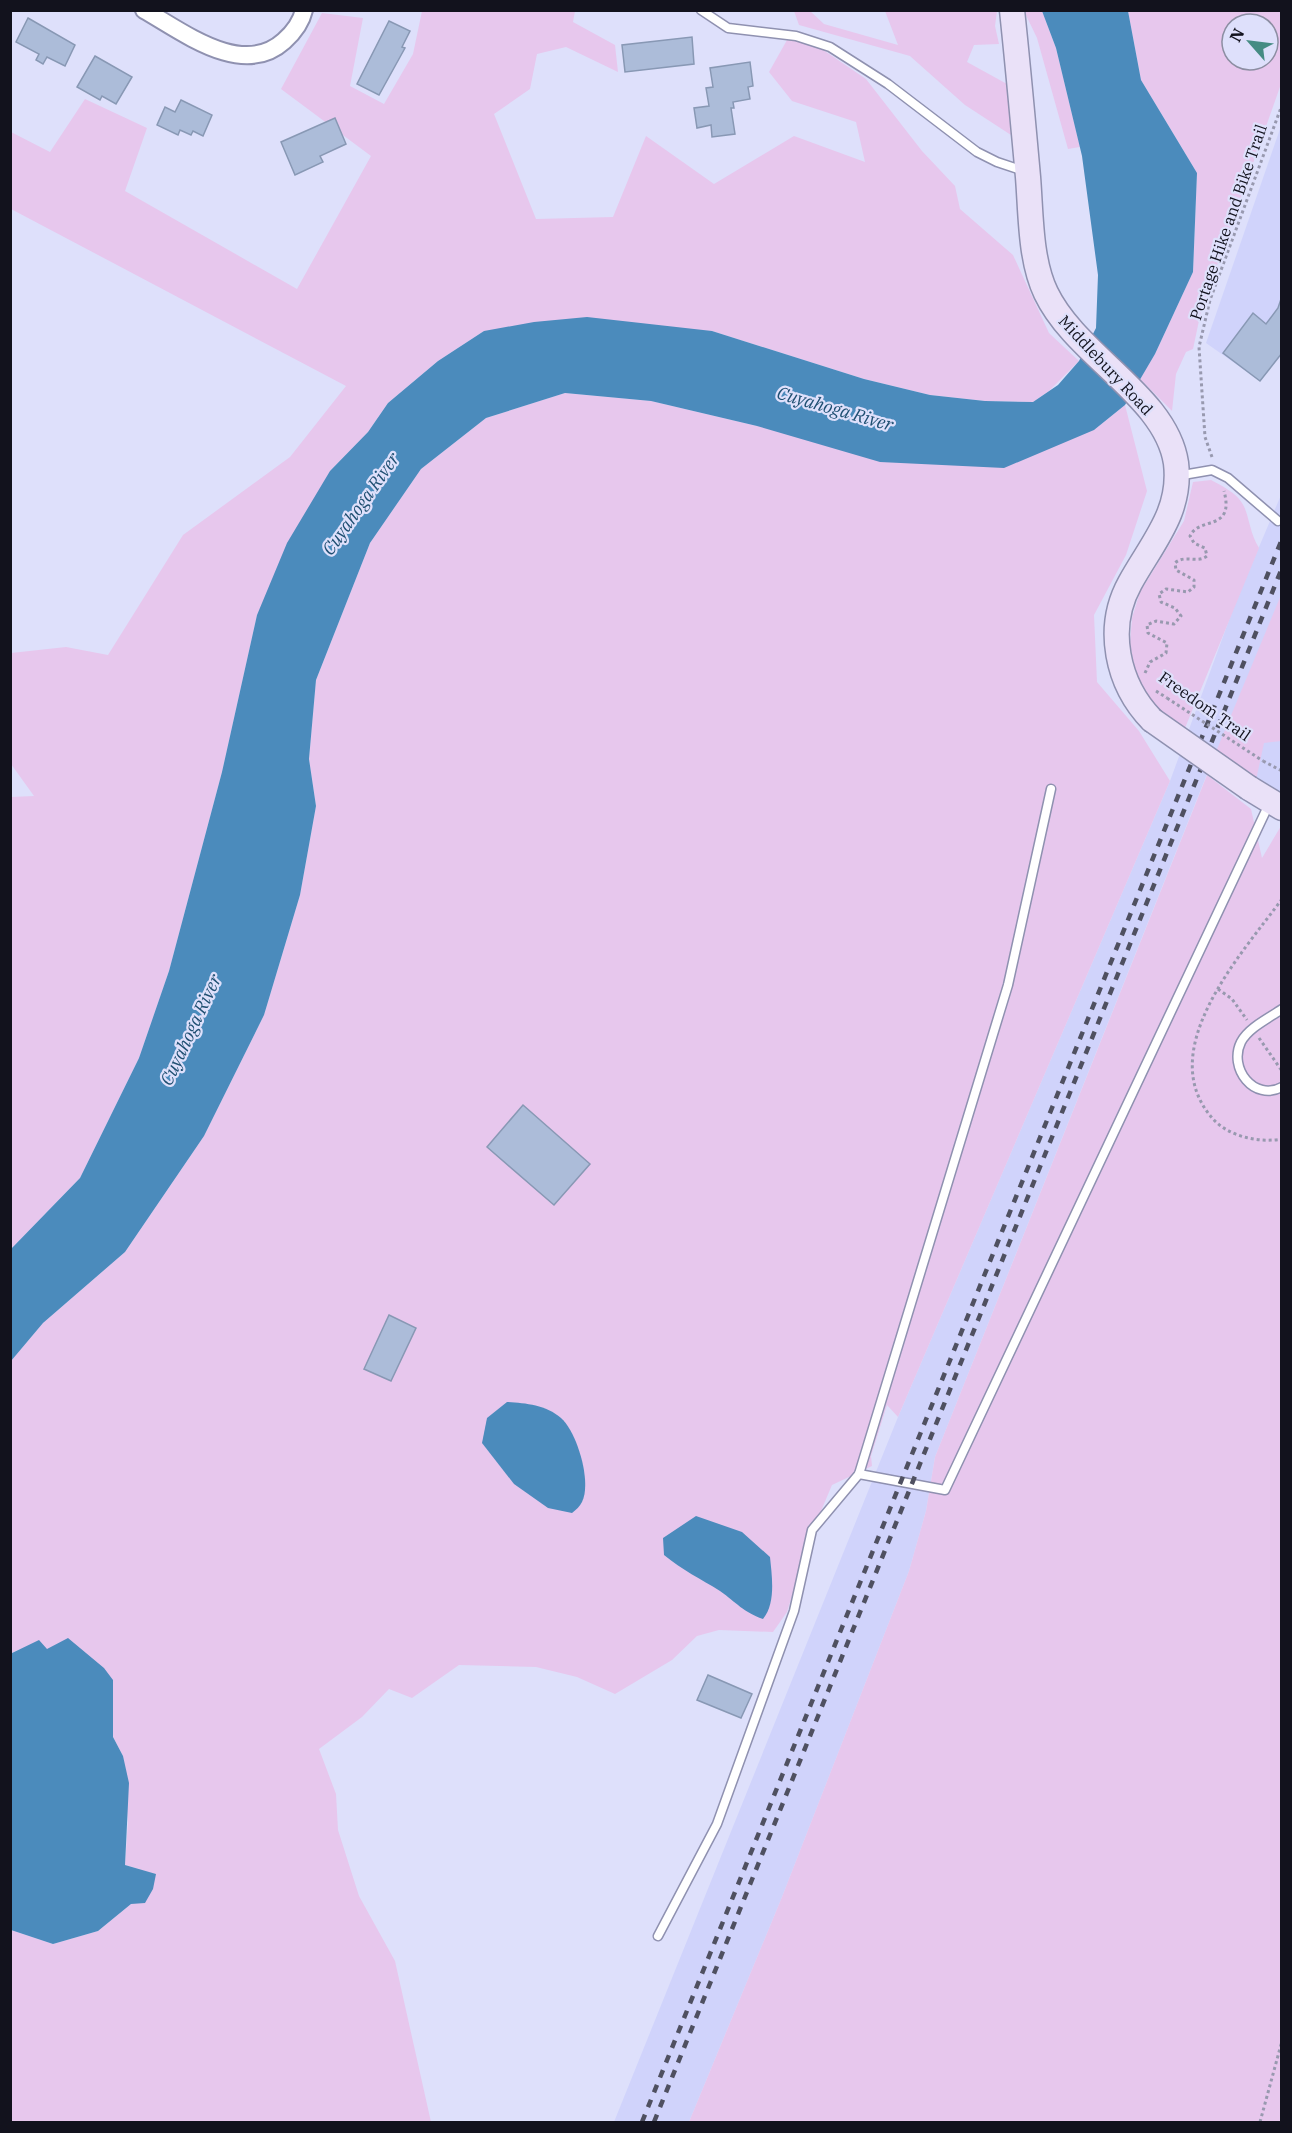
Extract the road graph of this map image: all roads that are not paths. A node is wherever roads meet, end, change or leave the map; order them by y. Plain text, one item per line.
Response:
1 (144, 10) edge
2 (304, 10) edge
3 (701, 10) edge
4 (1012, 10) edge
5 (1027, 172) junction
6 (1177, 476) junction
7 (1278, 521) dead end
8 (1051, 789) dead end
9 (1276, 805) edge
10 (1281, 1009) edge
11 (1281, 1087) edge
12 (859, 1474) junction
13 (658, 1936) dead end

1 - 2 street
3 - 5 lane
4 - 5 street, Middlebury Road
5 - 6 street, Middlebury Road
6 - 7 lane
6 - 9 street, Middlebury Road, bridge
8 - 12 lane
9 - 12 lane
10 - 11 lane
12 - 13 lane

